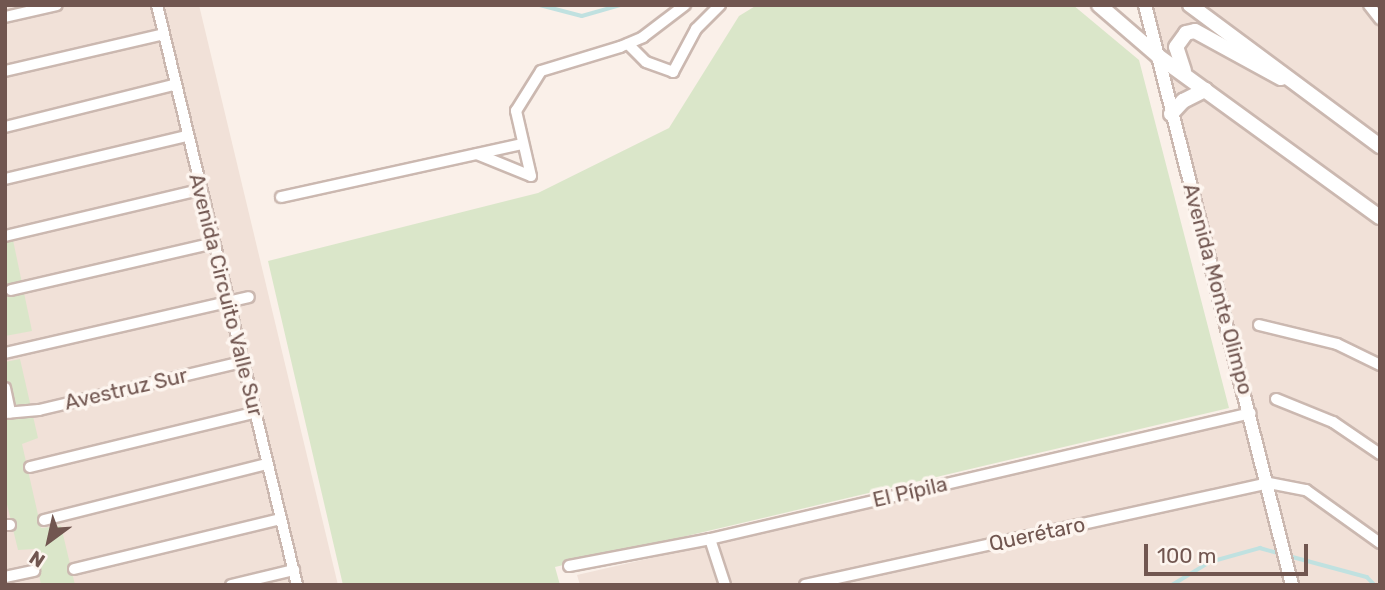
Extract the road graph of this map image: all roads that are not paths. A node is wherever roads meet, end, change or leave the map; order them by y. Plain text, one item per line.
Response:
1 (57, 5) edge
2 (157, 5) edge
3 (685, 5) edge
4 (720, 5) edge
5 (1100, 5) edge
6 (1144, 5) edge
7 (1190, 5) edge
8 (1369, 5) edge
9 (5, 17) edge
10 (1380, 19) edge
11 (164, 34) junction
12 (628, 44) junction
13 (1158, 55) junction
14 (5, 71) edge
15 (1189, 78) junction
16 (174, 85) junction
17 (1205, 90) junction
18 (1309, 90) junction
19 (1171, 114) junction
20 (5, 127) edge
21 (187, 136) junction
22 (522, 144) junction
23 (1380, 145) edge
24 (477, 154) junction
25 (5, 178) edge
26 (200, 190) junction
27 (281, 197) dead end
28 (1380, 217) edge
29 (5, 236) edge
30 (214, 243) junction
31 (11, 290) dead end
32 (249, 297) dead end
33 (228, 303) junction
34 (1259, 325) dead end
35 (5, 353) edge
36 (242, 362) junction
37 (1380, 365) edge
38 (5, 387) edge
39 (1276, 399) dead end
40 (8, 413) edge
41 (254, 413) junction
42 (1251, 413) junction
43 (1380, 454) edge
44 (267, 464) junction
45 (30, 467) dead end
46 (1269, 483) junction
47 (280, 519) junction
48 (44, 520) dead end
49 (710, 539) junction
50 (1380, 543) edge
51 (569, 566) dead end
52 (74, 569) dead end
53 (294, 570) junction
54 (34, 572) dead end
55 (5, 577) edge
56 (1291, 580) edge
57 (231, 585) edge
58 (297, 585) edge
59 (725, 585) edge
60 (805, 585) edge

1 - 9 street
2 - 11 street, Avenida Circuito Valle Sur
3 - 12 street
4 - 12 street
5 - 13 main road
6 - 13 street, Avenida Monte Olimpo
7 - 18 main road
8 - 10 street
11 - 14 street
11 - 16 street, Avenida Circuito Valle Sur
12 - 22 street
13 - 15 main road
13 - 19 street, Avenida Monte Olimpo
15 - 17 main road
15 - 18 main road
16 - 20 street
16 - 21 street, Avenida Circuito Valle Sur
17 - 19 main road
17 - 28 main road
18 - 23 main road
19 - 42 street, Avenida Monte Olimpo
21 - 25 street
21 - 26 street, Avenida Circuito Valle Sur
22 - 24 street
22 - 24 street
24 - 27 street
26 - 29 street
26 - 30 street, Avenida Circuito Valle Sur
30 - 31 street
30 - 33 street, Avenida Circuito Valle Sur
32 - 33 street
33 - 35 street
33 - 36 street, Avenida Circuito Valle Sur
34 - 37 street
36 - 40 street, Avestruz Sur
36 - 41 street, Avenida Circuito Valle Sur
38 - 40 street
39 - 43 street
41 - 44 street, Avenida Circuito Valle Sur
41 - 45 street
42 - 46 street, Avenida Monte Olimpo
42 - 49 street, El Pípila
44 - 47 street, Avenida Circuito Valle Sur
44 - 48 street
46 - 50 street
46 - 56 street, Avenida Monte Olimpo
46 - 60 street, Querétaro
47 - 52 street
47 - 53 street, Avenida Circuito Valle Sur
49 - 51 street, El Pípila
49 - 59 street
53 - 57 street
53 - 58 street, Avenida Circuito Valle Sur
54 - 55 street

